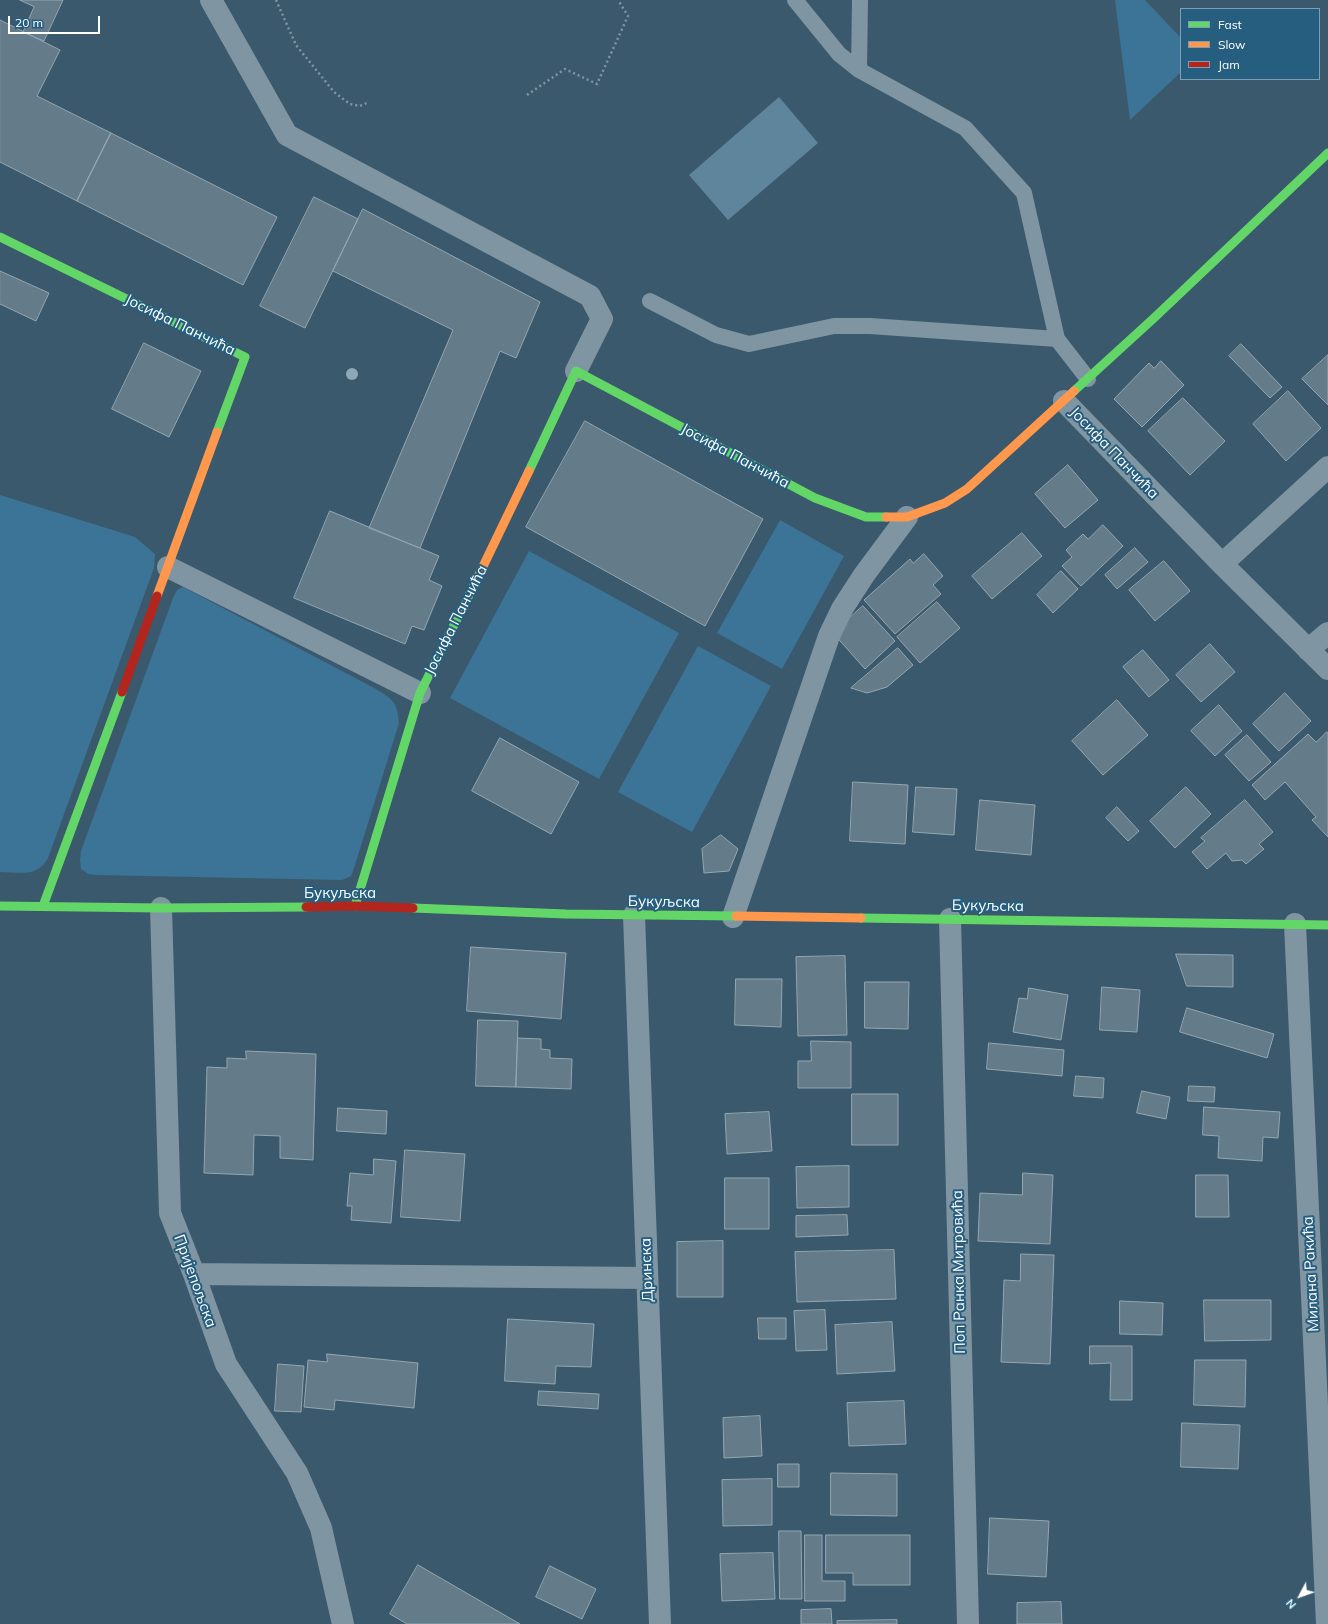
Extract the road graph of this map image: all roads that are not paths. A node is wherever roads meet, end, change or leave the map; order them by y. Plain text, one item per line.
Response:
1 (211, 0) edge
2 (795, 0) edge
3 (860, 0) edge
4 (859, 70) junction
5 (1328, 153) edge
6 (0, 237) edge
7 (650, 301) dead end
8 (1057, 339) junction
9 (576, 371) junction
10 (1088, 379) junction
11 (1064, 401) junction
12 (1328, 467) edge
13 (907, 517) junction
14 (1222, 564) junction
15 (168, 567) junction
16 (1328, 633) edge
17 (1308, 650) junction
18 (1328, 669) edge
19 (420, 693) junction
20 (0, 906) edge
21 (43, 906) junction
22 (355, 906) junction
23 (161, 908) junction
24 (634, 915) junction
25 (733, 917) junction
26 (950, 919) junction
27 (1295, 924) junction
28 (1328, 924) edge
29 (194, 1274) junction
30 (647, 1278) junction
31 (337, 1600) junction
32 (343, 1624) edge
33 (354, 1624) edge
34 (660, 1624) edge
35 (968, 1624) edge
36 (1328, 1624) edge

1 - 9 street
2 - 4 lane
3 - 4 lane
4 - 8 lane
5 - 10 street
6 - 15 street, Јосифа Панчића
7 - 8 lane
8 - 10 lane
9 - 13 street, Јосифа Панчића
9 - 19 street, Јосифа Панчића
10 - 11 street
11 - 13 street, Јосифа Панчића
11 - 14 street, Јосифа Панчића
12 - 14 street
13 - 25 street
14 - 17 street, Јосифа Панчића
15 - 19 street
15 - 21 street
16 - 17 street
17 - 18 street, Јосифа Панчића
19 - 22 street, Јосифа Панчића
20 - 21 street, Букуљска
21 - 23 street, Букуљска
22 - 23 street, Букуљска
22 - 24 street, Букуљска
23 - 29 street, Пријепољска
24 - 25 street, Букуљска
24 - 30 street, Дринска
25 - 26 street, Букуљска
26 - 27 street, Букуљска
26 - 35 street, Поп Ранка Митровића
27 - 28 street, Букуљска
27 - 36 street, Милана Ракића
29 - 30 street
29 - 31 street, Пријепољска
30 - 34 street, Дринска
31 - 32 street, Пријепољска
31 - 33 street

